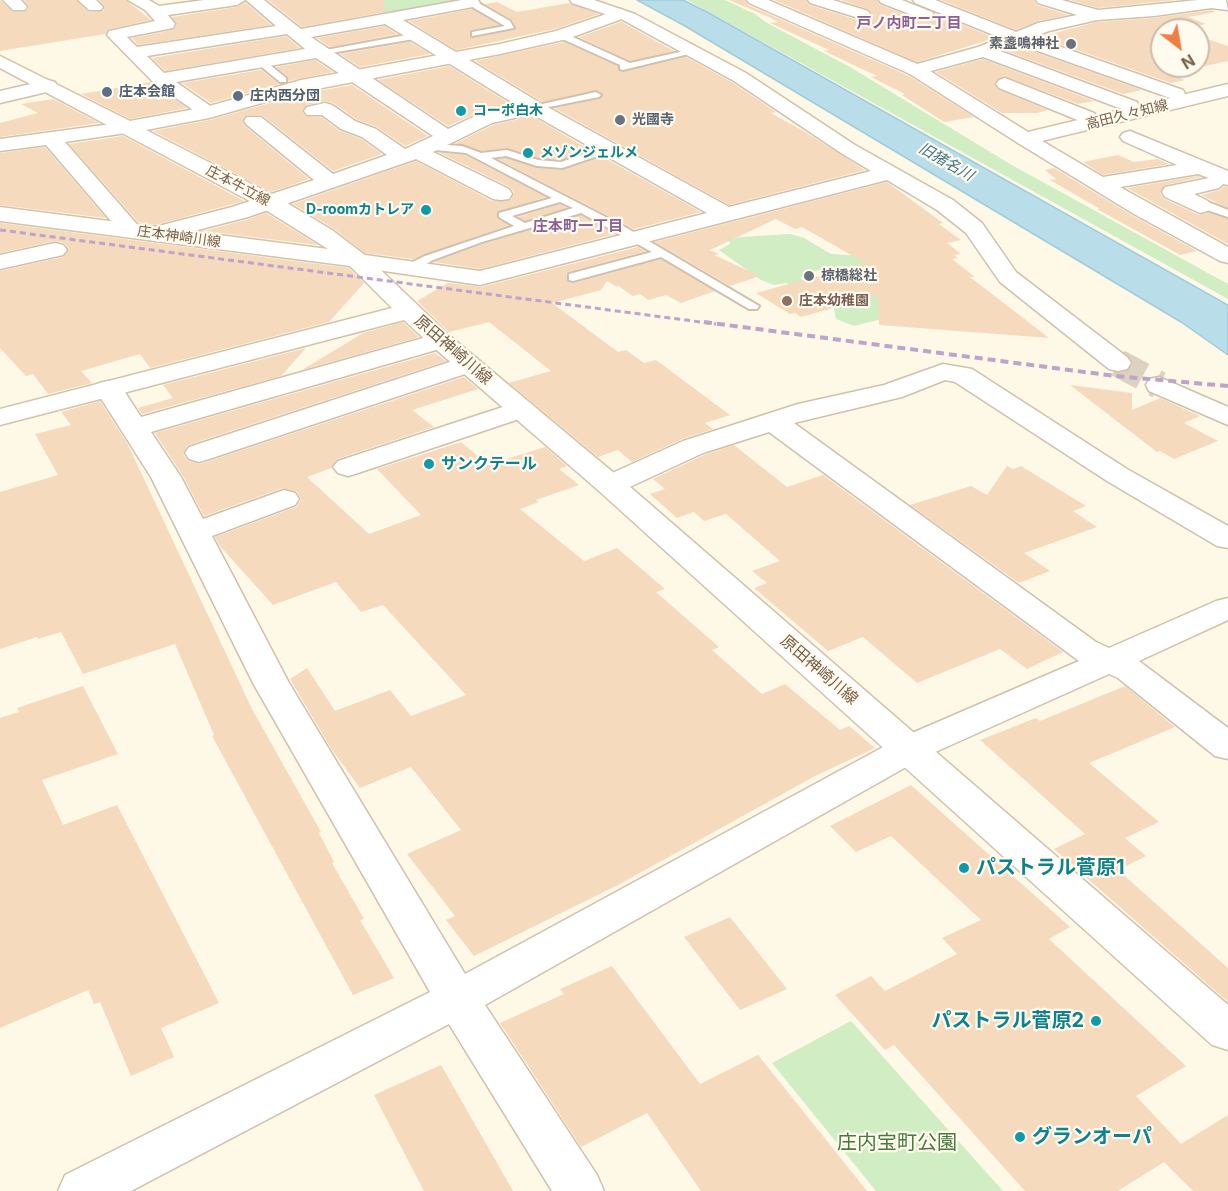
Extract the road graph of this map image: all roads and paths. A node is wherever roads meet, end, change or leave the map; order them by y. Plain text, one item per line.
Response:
1 (136, 0) edge
2 (254, 0) edge
3 (578, 0) edge
4 (755, 0) edge
5 (816, 0) edge
6 (887, 0) edge
7 (1044, 0) edge
8 (472, 3) joint
9 (1214, 3) edge
10 (616, 6) edge
11 (923, 7) edge
12 (233, 8) edge
13 (862, 14) dead end
14 (1096, 15) junction
15 (161, 18) junction
16 (389, 19) junction
17 (292, 32) junction
18 (561, 34) junction
19 (417, 36) junction
20 (1017, 38) junction
21 (500, 50) junction
22 (984, 51) junction
23 (319, 52) junction
24 (693, 52) junction
25 (133, 53) junction
26 (454, 58) junction
27 (0, 61) edge
28 (261, 62) junction
29 (916, 70) junction
30 (354, 76) junction
31 (160, 79) junction
32 (283, 80) dead end
33 (1228, 81) edge
34 (1005, 84) dead end
35 (48, 86) junction
36 (1228, 90) edge
37 (1176, 94) junction
38 (596, 95) dead end
39 (0, 97) edge
40 (1228, 99) edge
41 (1130, 106) junction
42 (534, 107) junction
43 (314, 111) dead end
44 (209, 112) junction
45 (254, 121) dead end
46 (1091, 125) junction
47 (126, 128) junction
48 (1163, 128) dead end
49 (1059, 132) junction
50 (1130, 136) junction
51 (51, 138) junction
52 (449, 138) junction
53 (1032, 144) junction
54 (0, 146) edge
55 (609, 149) junction
56 (416, 152) junction
57 (477, 156) junction
58 (1203, 167) junction
59 (890, 174) junction
60 (1228, 180) edge
61 (329, 182) junction
62 (1099, 184) junction
63 (501, 194) dead end
64 (562, 198) junction
65 (269, 202) junction
66 (1200, 206) junction
67 (583, 209) junction
68 (0, 214) edge
69 (1228, 214) edge
70 (726, 215) junction
71 (1151, 215) junction
72 (524, 227) junction
73 (131, 230) junction
74 (155, 234) junction
75 (636, 238) junction
76 (55, 250) dead end
77 (662, 253) junction
78 (1228, 256) edge
79 (358, 261) junction
80 (0, 262) edge
81 (410, 268) junction
82 (573, 277) dead end
83 (753, 306) dead end
84 (408, 311) junction
85 (441, 341) junction
86 (1118, 363) tunnel mouth
87 (468, 364) junction
88 (1159, 385) tunnel mouth
89 (108, 389) junction
90 (521, 409) junction
91 (0, 417) edge
92 (1228, 417) edge
93 (773, 421) junction
94 (134, 428) junction
95 (235, 457) dead end
96 (348, 467) dead end
97 (610, 484) junction
98 (284, 499) dead end
99 (195, 532) junction
100 (1228, 539) edge
101 (1228, 608) edge
102 (1107, 660) junction
103 (1228, 747) edge
104 (909, 749) junction
105 (457, 999) junction
106 (1228, 1032) edge
107 (83, 1191) edge
108 (579, 1191) edge

1 - 15 street
2 - 17 street
3 - 10 street
4 - 29 street
5 - 13 street
6 - 11 street
7 - 14 street
8 - 16 street
8 - 21 lane
9 - 14 street
10 - 18 street
10 - 24 street
11 - 20 street
12 - 15 street
14 - 20 street
15 - 25 street
16 - 17 street
16 - 19 street
17 - 23 street
17 - 25 street
18 - 21 street
18 - 24 lane
19 - 23 lane
19 - 26 street
20 - 22 street
20 - 37 street
21 - 26 street
22 - 29 street
22 - 41 street
23 - 28 street
23 - 30 street
24 - 59 street
25 - 31 street
26 - 30 street
26 - 42 street
27 - 35 street
28 - 31 street
28 - 32 lane
29 - 53 street
30 - 44 street
30 - 52 street
31 - 44 street
33 - 37 street
34 - 46 street
35 - 39 street
35 - 47 street
36 - 49 street, 高田久々知線
37 - 41 street
38 - 42 lane
40 - 46 street, 高田久々知線
41 - 46 street
42 - 52 street
42 - 55 street
43 - 56 street
44 - 47 street
45 - 61 street
46 - 49 street
46 - 50 street
46 - 53 street, 高田久々知線
47 - 51 street
47 - 65 street, 庄本牛立線
48 - 50 street
49 - 53 street, 高田久々知線
50 - 58 street
51 - 54 street
51 - 73 street
52 - 56 street
53 - 62 street
55 - 57 lane
55 - 70 street
56 - 57 lane
56 - 61 street
56 - 63 street
57 - 64 lane
58 - 60 street
58 - 62 street
59 - 70 street, 庄本神崎川線
59 - 86 street
60 - 66 street
61 - 65 street
62 - 71 street
64 - 67 lane
64 - 72 lane
65 - 74 street
65 - 79 street, 庄本牛立線
66 - 69 lane
66 - 71 street
67 - 72 lane
67 - 75 lane
68 - 73 street, 庄本神崎川線
70 - 75 street, 庄本神崎川線
71 - 78 street
72 - 81 lane
73 - 74 street, 庄本神崎川線
74 - 79 street, 庄本神崎川線
75 - 77 lane
75 - 81 street, 庄本神崎川線
76 - 80 street
77 - 82 lane
77 - 83 lane
79 - 81 street, 庄本神崎川線
79 - 84 street, 庄本牛立線
84 - 85 street, 原田神崎川線
84 - 89 street
85 - 87 street, 原田神崎川線
85 - 94 street
87 - 90 street, 原田神崎川線
87 - 95 street
88 - 92 street
89 - 91 street
89 - 94 street
90 - 96 street
90 - 97 street, 原田神崎川線
93 - 97 street
93 - 100 street
93 - 102 street
94 - 99 street
97 - 104 street, 原田神崎川線
98 - 99 street
99 - 105 street
101 - 102 street
102 - 103 street
102 - 104 street
104 - 105 street
104 - 106 street, 原田神崎川線
105 - 107 street
105 - 108 street

